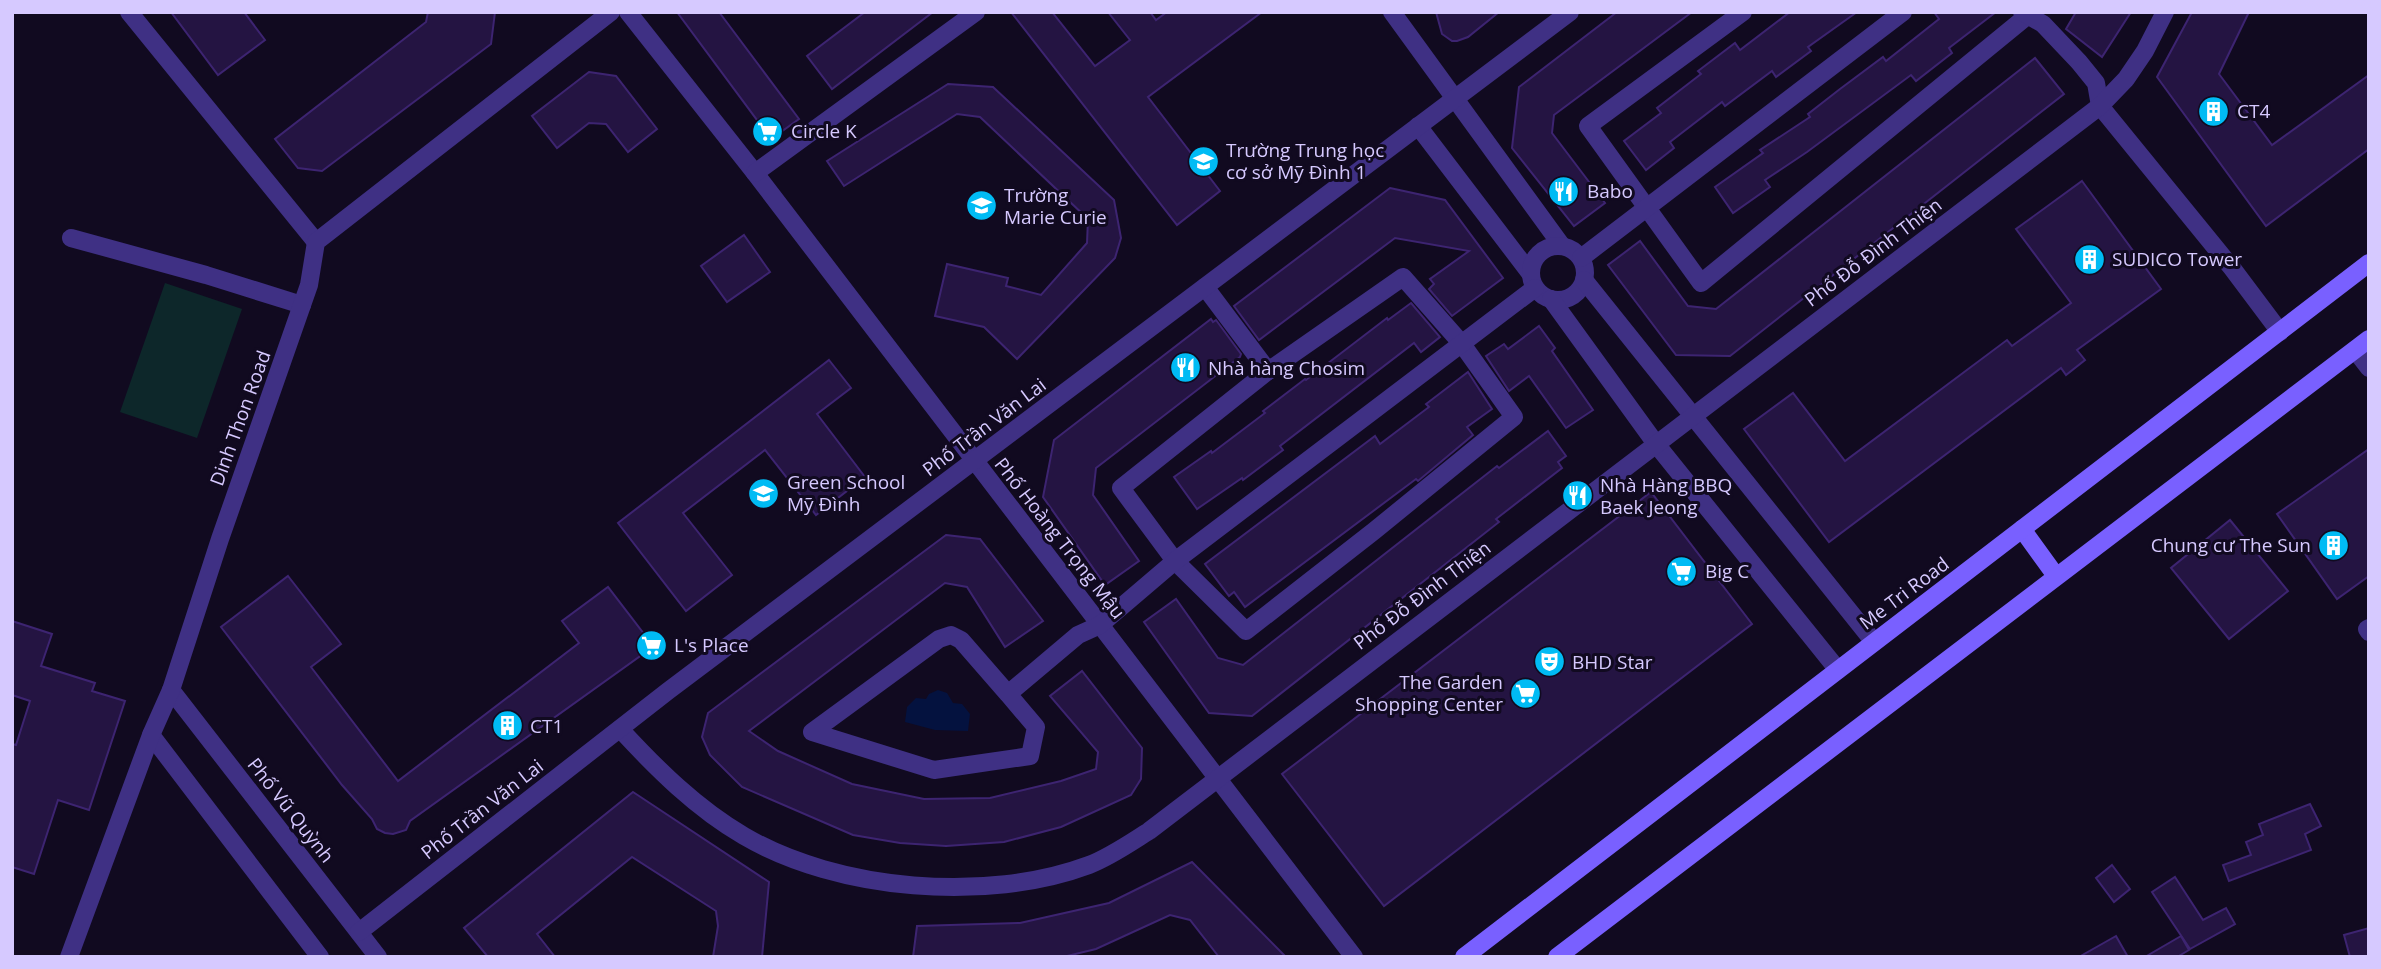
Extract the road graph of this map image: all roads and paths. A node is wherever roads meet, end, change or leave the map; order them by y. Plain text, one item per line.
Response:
1 (129, 12) edge
2 (611, 12) edge
3 (628, 12) edge
4 (975, 12) edge
5 (1392, 12) edge
6 (1570, 12) edge
7 (1743, 12) edge
8 (1903, 12) edge
9 (2165, 12) edge
10 (2026, 13) edge
11 (1455, 99) junction
12 (2100, 106) junction
13 (1419, 126) junction
14 (755, 173) junction
15 (1647, 208) junction
16 (71, 238) dead end
17 (316, 242) junction
18 (1562, 246) junction
19 (1581, 258) junction
20 (2369, 263) edge
21 (1533, 280) junction
22 (1584, 280) junction
23 (1205, 287) junction
24 (1551, 299) junction
25 (302, 305) junction
26 (2280, 332) junction
27 (1462, 344) junction
28 (2362, 345) edge
29 (2369, 368) edge
30 (1268, 371) junction
31 (1691, 416) junction
32 (1656, 443) junction
33 (974, 460) junction
34 (2022, 529) junction
35 (1175, 561) junction
36 (2056, 576) junction
37 (1100, 625) junction
38 (1874, 642) junction
39 (1838, 670) junction
40 (171, 690) junction
41 (1008, 694) junction
42 (620, 729) junction
43 (151, 735) junction
44 (1218, 778) junction
45 (359, 932) junction
46 (69, 957) edge
47 (320, 957) edge
48 (378, 957) edge
49 (1354, 957) edge
50 (1464, 957) edge
51 (1557, 957) edge

1 - 17 street
2 - 17 street
3 - 14 street, Phố Hoàng Trọng Mậu
4 - 14 street
5 - 11 street
6 - 11 street, Phố Trần Văn Lai
7 - 15 street
8 - 15 street
9 - 12 street, Phố Đỗ Đình Thiện
10 - 12 street
10 - 15 street
11 - 13 street, Phố Trần Văn Lai
11 - 18 street
12 - 26 street
12 - 31 street, Phố Đỗ Đình Thiện
13 - 21 street
13 - 23 street, Phố Trần Văn Lai
14 - 33 street, Phố Hoàng Trọng Mậu
15 - 19 street
16 - 25 street
17 - 25 street, Dinh Thon Road
18 - 19 street
18 - 21 street
19 - 22 street
20 - 26 main road, Me Tri Road
21 - 24 street
21 - 27 street
22 - 24 street
22 - 31 street
23 - 30 street
23 - 33 street, Phố Trần Văn Lai
24 - 32 street
25 - 40 street, Dinh Thon Road
26 - 34 main road, Me Tri Road
27 - 30 street
27 - 35 street
27 - 35 street
28 - 29 street
28 - 36 main road
30 - 35 street
31 - 32 street, Phố Đỗ Đình Thiện
31 - 38 street
32 - 39 street
32 - 44 street, Phố Đỗ Đình Thiện
33 - 37 street, Phố Hoàng Trọng Mậu
33 - 42 street, Phố Trần Văn Lai
34 - 36 main road
34 - 38 main road, Me Tri Road
35 - 37 street
36 - 51 main road
37 - 41 street
37 - 44 street, Phố Hoàng Trọng Mậu
38 - 39 main road, Me Tri Road
39 - 50 main road, Me Tri Road
40 - 43 street, Dinh Thon Road
40 - 45 street, Phố Vũ Quỳnh
41 - 41 street
42 - 44 street, Phố Đỗ Đình Thiện
42 - 45 street, Phố Trần Văn Lai
43 - 46 street, Dinh Thon Road
43 - 47 street
44 - 49 street, Phố Hoàng Trọng Mậu
45 - 48 street, Phố Vũ Quỳnh

